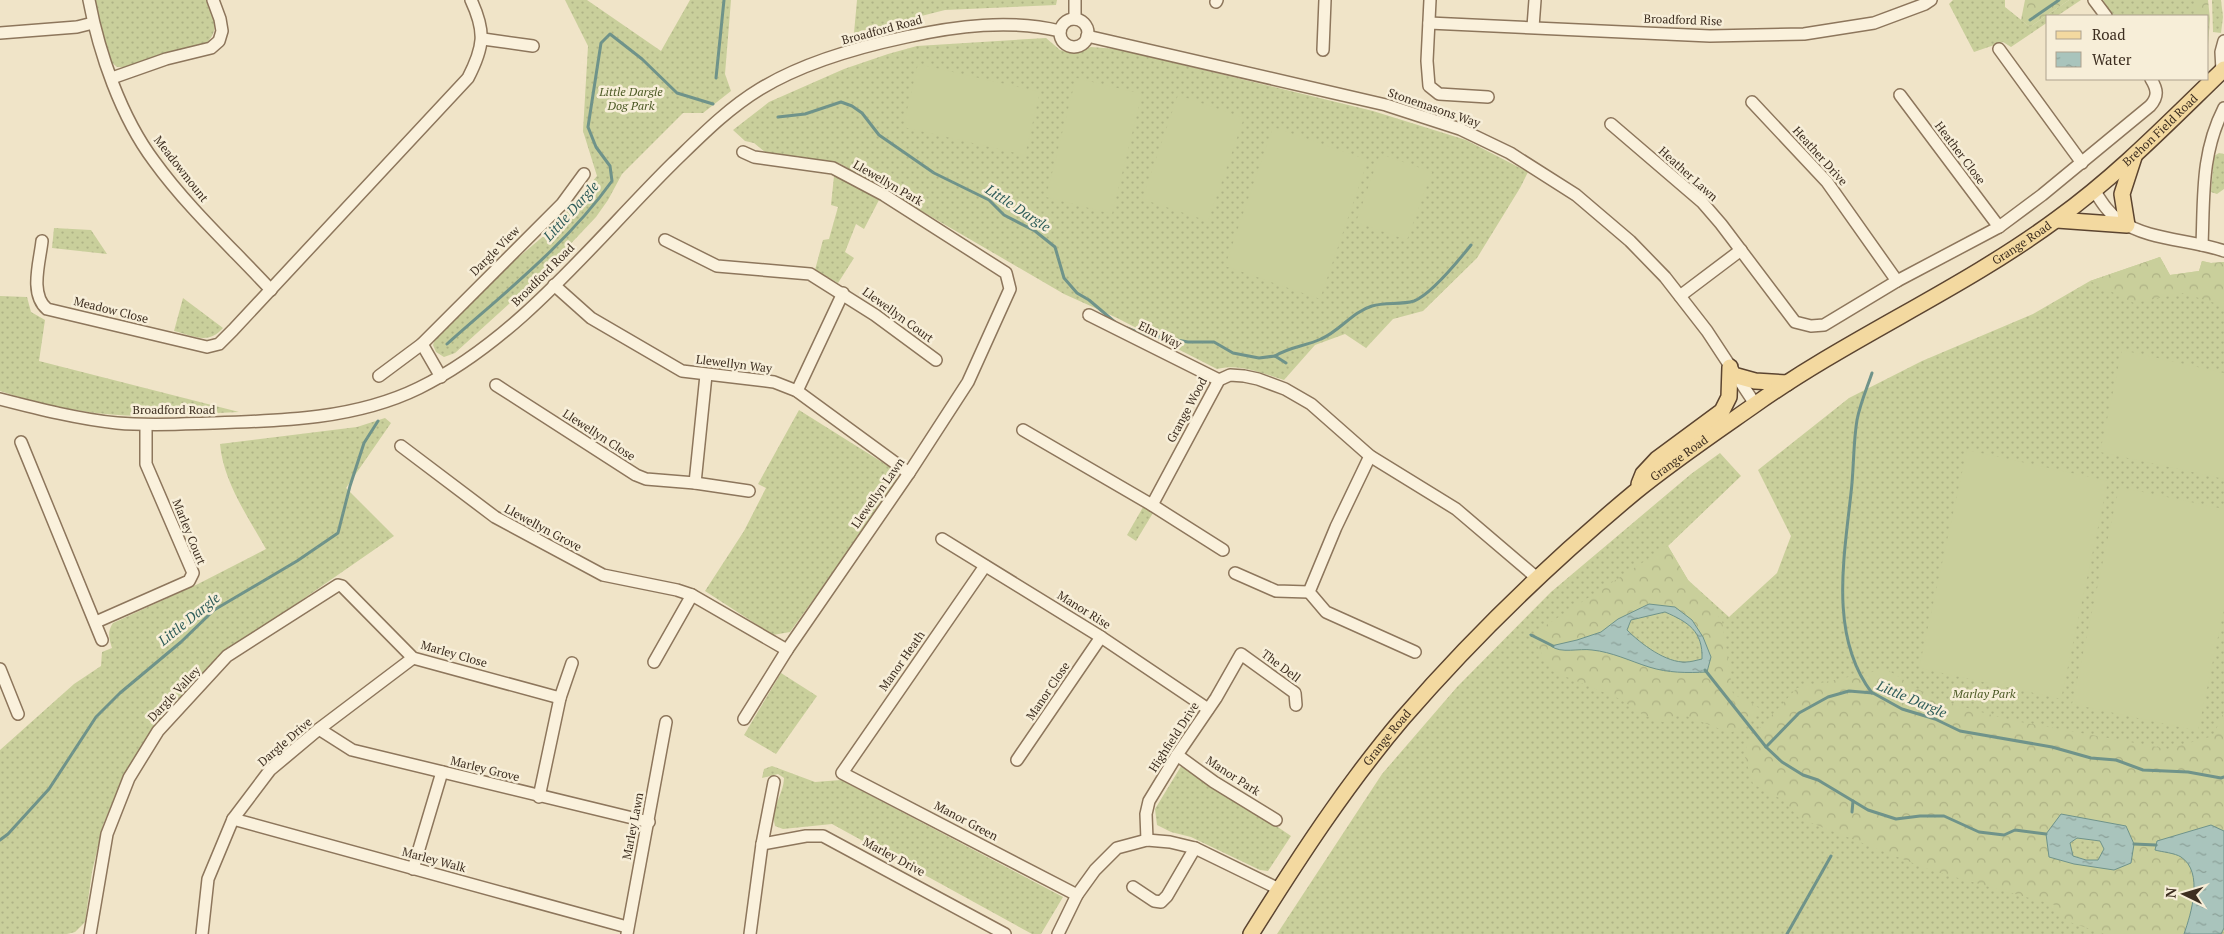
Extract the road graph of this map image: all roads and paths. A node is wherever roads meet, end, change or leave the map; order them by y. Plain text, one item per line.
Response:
1 (89, 0) edge
2 (213, 0) edge
3 (471, 0) edge
4 (1075, 0) edge
5 (1325, 0) edge
6 (1430, 0) edge
7 (1535, 0) edge
8 (1931, 0) edge
9 (2094, 0) edge
10 (2105, 15) edge
11 (1075, 19) junction
12 (93, 23) junction
13 (1429, 23) junction
14 (1533, 27) junction
15 (1060, 30) junction
16 (0, 34) edge
17 (1087, 36) junction
18 (483, 39) junction
19 (2224, 41) edge
20 (533, 46) dead end
21 (1999, 49) dead end
22 (1323, 50) dead end
23 (2223, 70) edge
24 (112, 78) junction
25 (2151, 80) edge
26 (1900, 96) dead end
27 (1488, 97) dead end
28 (1752, 102) dead end
29 (2224, 108) edge
30 (1611, 124) dead end
31 (743, 152) dead end
32 (2134, 157) junction
33 (2082, 163) junction
34 (584, 174) dead end
35 (2094, 190) junction
36 (2057, 220) junction
37 (2127, 225) junction
38 (1999, 227) junction
39 (665, 240) dead end
40 (42, 241) dead end
41 (2202, 245) junction
42 (1741, 250) junction
43 (2224, 251) edge
44 (1006, 273) joint
45 (1896, 282) junction
46 (554, 285) junction
47 (272, 290) junction
48 (843, 293) junction
49 (1680, 296) junction
50 (1089, 316) dead end
51 (422, 344) junction
52 (936, 360) dead end
53 (1734, 371) junction
54 (706, 375) junction
55 (379, 376) dead end
56 (441, 377) junction
57 (1219, 380) junction
58 (1787, 383) junction
59 (496, 385) dead end
60 (797, 391) junction
61 (0, 400) edge
62 (1755, 404) junction
63 (146, 425) junction
64 (1023, 430) dead end
65 (21, 442) dead end
66 (401, 446) dead end
67 (1370, 456) junction
68 (909, 473) junction
69 (695, 483) junction
70 (1637, 490) junction
71 (749, 492) dead end
72 (1152, 505) junction
73 (942, 539) dead end
74 (1222, 550) dead end
75 (985, 566) junction
76 (1235, 573) dead end
77 (1537, 578) junction
78 (338, 585) joint
79 (1309, 592) junction
80 (692, 595) junction
81 (96, 622) junction
82 (1101, 637) junction
83 (102, 640) dead end
84 (786, 650) junction
85 (1415, 652) dead end
86 (1241, 654) joint
87 (413, 658) junction
88 (654, 662) dead end
89 (572, 663) dead end
90 (0, 669) edge
91 (560, 698) junction
92 (1296, 705) dead end
93 (1208, 709) junction
94 (18, 714) dead end
95 (744, 719) dead end
96 (666, 722) dead end
97 (319, 729) junction
98 (1177, 755) junction
99 (1017, 760) dead end
100 (442, 772) junction
101 (842, 773) joint
102 (774, 782) dead end
103 (539, 796) junction
104 (233, 819) junction
105 (1276, 820) dead end
106 (649, 822) junction
107 (1147, 840) junction
108 (762, 844) junction
109 (1195, 848) junction
110 (412, 869) junction
111 (1133, 887) dead end
112 (1279, 889) junction
113 (1077, 895) junction
114 (627, 931) edge
115 (90, 934) edge
116 (202, 934) edge
117 (750, 934) edge
118 (1005, 934) edge
119 (1058, 934) edge
120 (1251, 934) edge

1 - 12 street, Meadowmount
2 - 24 street
3 - 18 street
4 - 11 street
5 - 22 street
6 - 13 street
7 - 14 street
8 - 14 street, Broadford Rise
9 - 10 street
11 - 15 street
11 - 17 street
12 - 16 street
12 - 24 street, Meadowmount
13 - 14 street, Broadford Rise
13 - 27 street
15 - 17 street
15 - 46 street, Broadford Road
17 - 49 street, Stonemasons Way
18 - 20 street
18 - 47 street
19 - 23 street
21 - 33 street
23 - 32 main road, Brehon Field Road
24 - 47 street, Meadowmount
25 - 33 street
26 - 38 street, Heather Close
28 - 45 street, Heather Drive
29 - 41 street
30 - 42 street, Heather Lawn
31 - 44 street, Llewellyn Park
32 - 35 main road, Brehon Field Road
32 - 37 main road
33 - 38 street
34 - 51 street, Dargle View
35 - 36 main road, Grange Road
35 - 37 street
36 - 37 main road
36 - 58 main road, Grange Road
37 - 41 street
38 - 45 street
39 - 48 street, Llewellyn Court
40 - 47 street, Meadow Close
41 - 43 street
42 - 45 street, Heather Lawn
42 - 49 street
44 - 68 street, Llewellyn Lawn
46 - 54 street, Llewellyn Way
46 - 56 street, Broadford Road
48 - 52 street, Llewellyn Court
48 - 60 street, Llewellyn Court
49 - 53 street, Stonemasons Way
50 - 57 street, Elm Way
51 - 55 street, Dargle View
51 - 56 street
53 - 58 main road
53 - 62 street, Stonemasons Way
53 - 70 main road
54 - 60 street, Llewellyn Way
54 - 69 street
56 - 63 street, Broadford Road
57 - 67 street, Grange Wood
57 - 72 street, Grange Wood
58 - 62 main road, Grange Road
59 - 69 street, Llewellyn Close
60 - 68 street, Llewellyn Way
61 - 63 street, Broadford Road
62 - 70 main road, Grange Road
63 - 81 street, Marley Court
64 - 72 street
65 - 81 street
66 - 80 street, Llewellyn Grove
67 - 77 street, Grange Wood
67 - 79 street
68 - 84 street, Llewellyn Lawn
69 - 71 street, Llewellyn Close
70 - 77 main road, Grange Road
72 - 74 street
73 - 75 street, Manor Rise
75 - 82 street, Manor Rise
75 - 101 street, Manor Heath
76 - 79 street
77 - 112 main road, Grange Road
78 - 87 street, Marley Close
78 - 115 street, Dargle Valley
79 - 85 street
80 - 84 street, Llewellyn Grove
80 - 88 street
81 - 83 street
82 - 93 street, Manor Rise
82 - 99 street, Manor Close
84 - 95 street, Llewellyn Lawn
86 - 92 street, The Dell
86 - 93 street, Highfield Drive
87 - 91 street, Marley Close
87 - 97 street, Dargle Drive
89 - 91 street
90 - 94 street
91 - 103 street
93 - 98 street, Highfield Drive
96 - 106 street, Marley Lawn
97 - 100 street, Marley Grove
97 - 104 street, Dargle Drive
98 - 105 street, Manor Park
98 - 107 street, Highfield Drive
100 - 103 street, Marley Grove
100 - 110 street
101 - 113 street, Manor Green
102 - 108 street
103 - 106 street, Marley Grove
104 - 110 street, Marley Walk
104 - 116 street, Dargle Drive
106 - 114 street, Marley Lawn
107 - 109 street
107 - 113 street
108 - 117 street
108 - 118 street, Marley Drive
109 - 111 street
109 - 112 street
110 - 114 street, Marley Walk
112 - 120 main road, Grange Road
113 - 119 street

